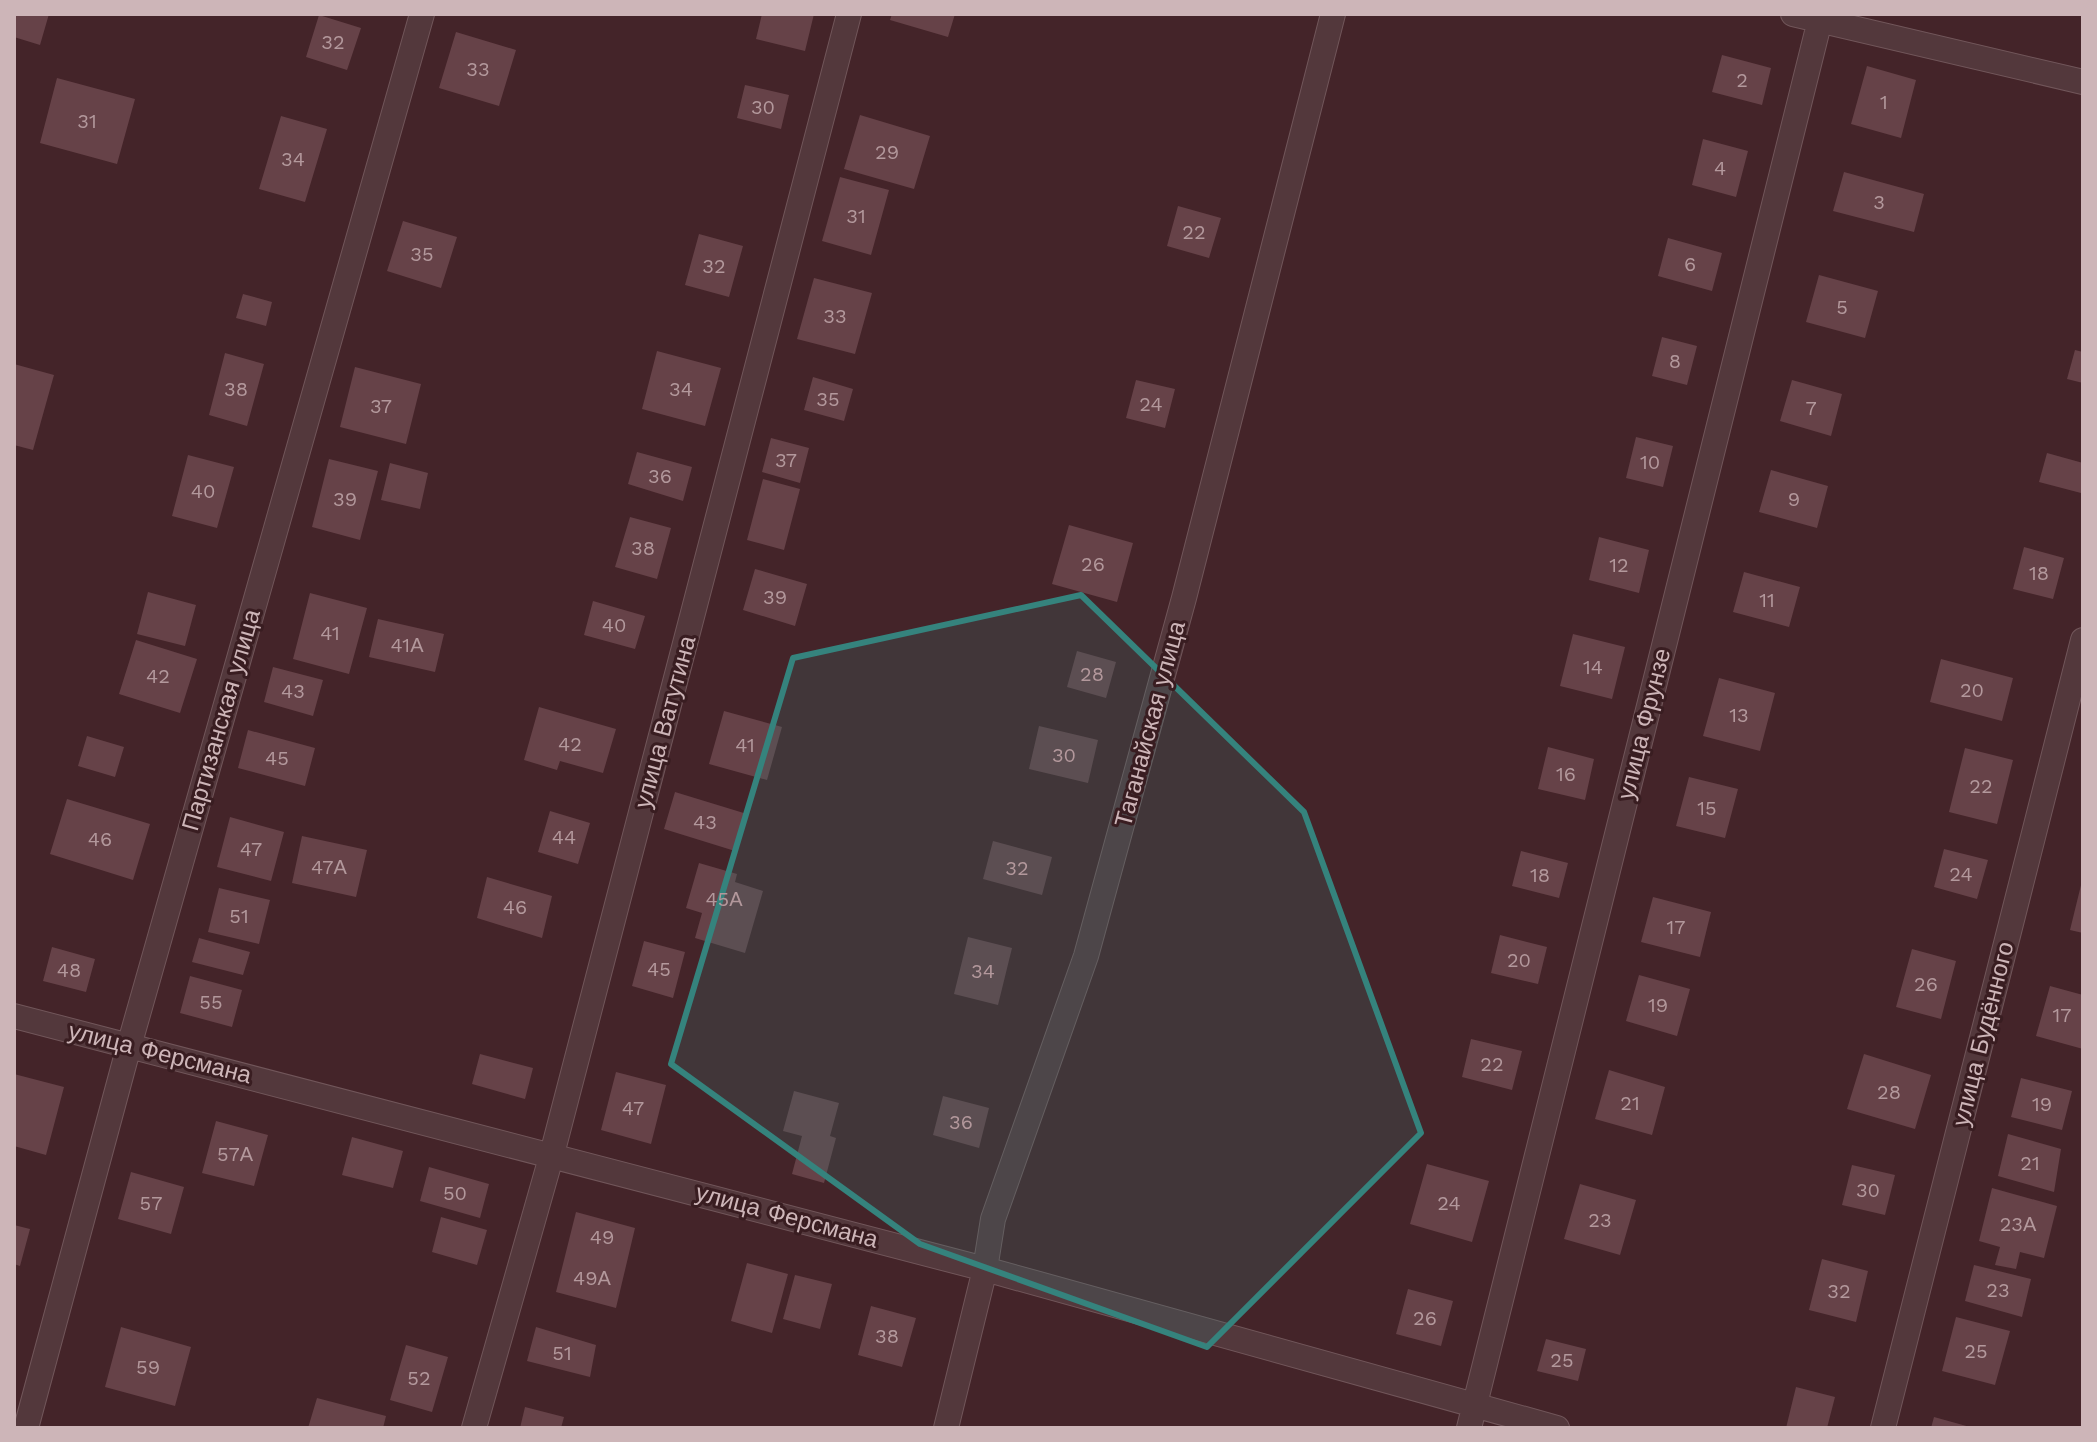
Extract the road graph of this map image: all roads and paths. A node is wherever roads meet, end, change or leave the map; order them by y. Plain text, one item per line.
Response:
1 (422, 14) edge
2 (849, 14) edge
3 (1333, 14) edge
4 (1793, 14) edge
5 (1820, 20) junction
6 (2083, 82) edge
7 (2083, 640) edge
8 (14, 1016) edge
9 (129, 1046) junction
10 (552, 1154) junction
11 (985, 1269) junction
12 (1471, 1417) edge
13 (26, 1428) edge
14 (474, 1428) edge
15 (946, 1428) edge
16 (1557, 1428) edge
17 (1883, 1428) edge

1 - 9 street, Партизанская улица
2 - 10 street, улица Ватутина
3 - 11 street, Таганайская улица
4 - 5 street
5 - 6 street
5 - 12 street, улица Фрунзе
7 - 17 street, улица Будённого
8 - 9 street, улица Ферсмана
9 - 10 street, улица Ферсмана
9 - 13 street, Партизанская улица
10 - 11 street, улица Ферсмана
10 - 14 street, улица Ватутина
11 - 12 street, улица Ферсмана
11 - 15 street, Таганайская улица
12 - 16 street, улица Ферсмана

